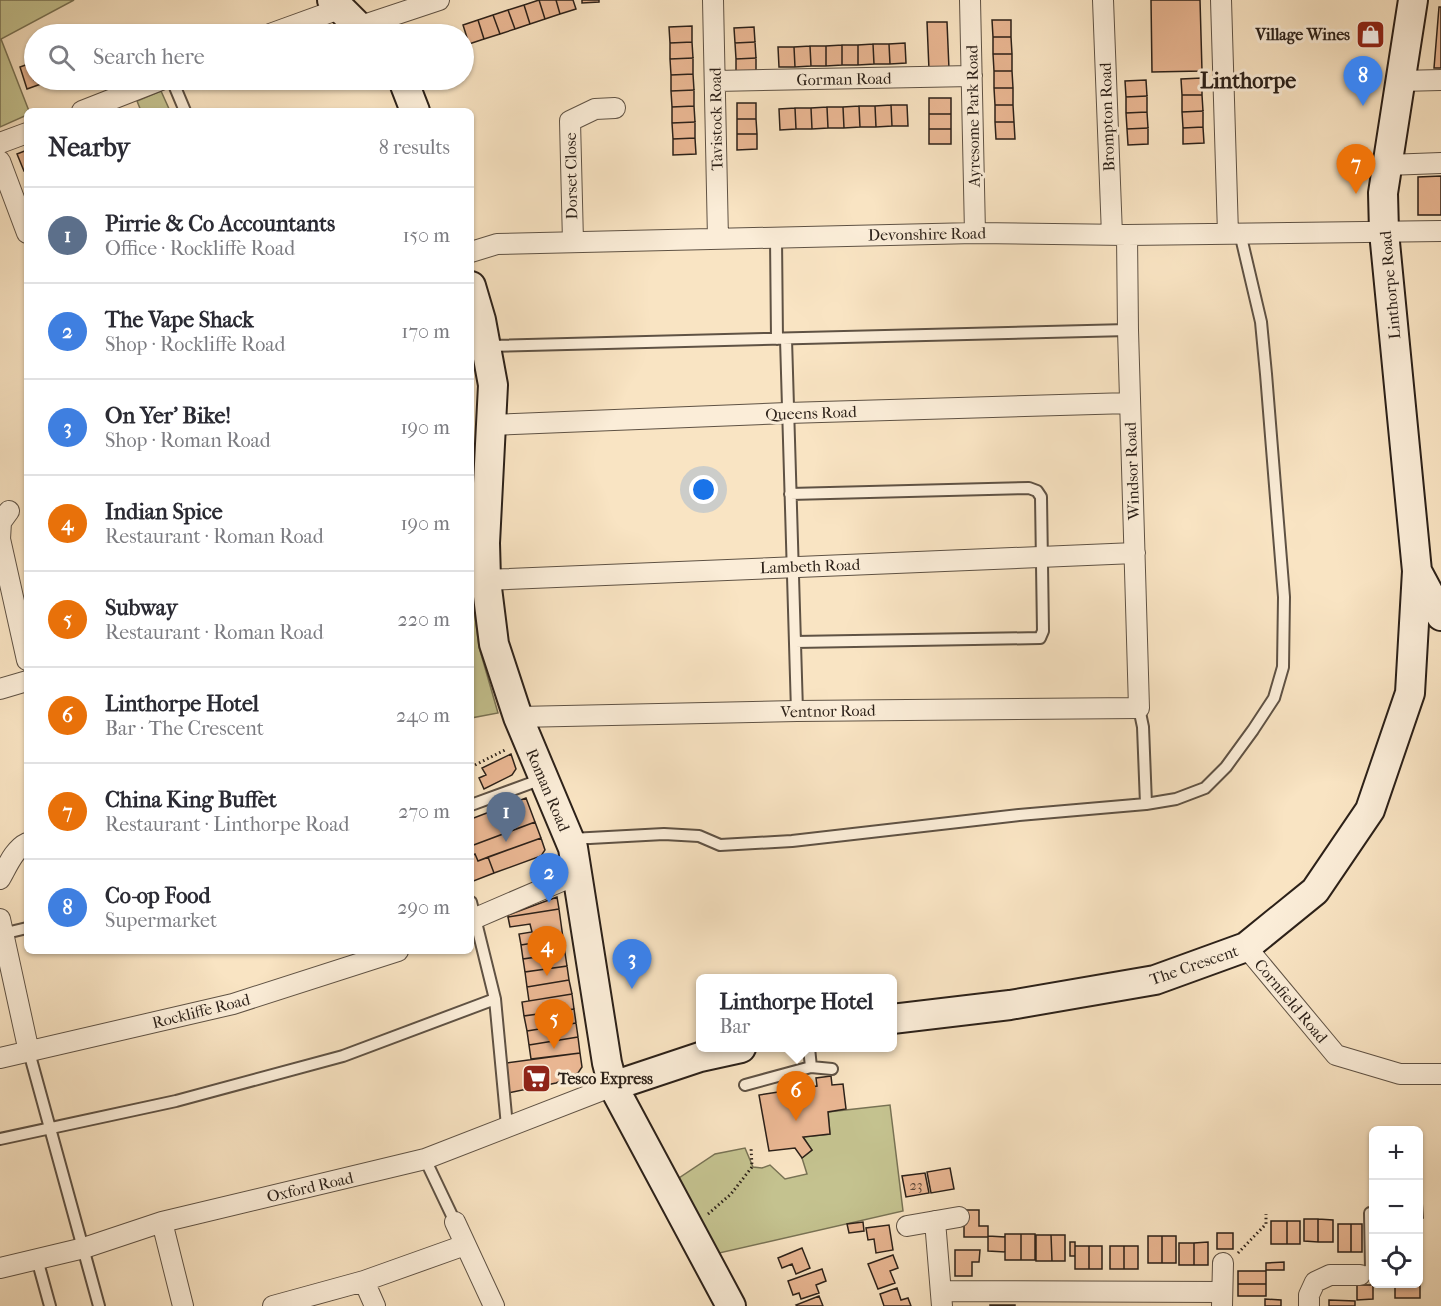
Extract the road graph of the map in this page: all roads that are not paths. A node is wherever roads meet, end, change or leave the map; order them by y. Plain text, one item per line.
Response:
1 (439, 0) edge
2 (713, 0) edge
3 (970, 0) edge
4 (1103, 0) edge
5 (1221, 0) edge
6 (1413, 0) edge
7 (349, 17) edge
8 (316, 24) edge
9 (972, 76) junction
10 (1441, 80) edge
11 (715, 81) junction
12 (1401, 81) junction
13 (136, 90) edge
14 (176, 90) edge
15 (407, 90) edge
16 (90, 108) edge
17 (184, 108) edge
18 (414, 108) edge
19 (615, 108) dead end
20 (24, 134) edge
21 (0, 143) edge
22 (0, 161) edge
23 (1441, 163) edge
24 (1387, 165) junction
25 (24, 225) edge
26 (1441, 231) edge
27 (975, 232) junction
28 (1384, 232) junction
29 (1234, 234) junction
30 (1119, 235) junction
31 (776, 237) junction
32 (718, 239) junction
33 (573, 243) junction
34 (474, 251) edge
35 (474, 295) edge
36 (1128, 330) junction
37 (782, 339) junction
38 (486, 346) junction
39 (1130, 403) junction
40 (787, 413) junction
41 (492, 425) junction
42 (790, 494) junction
43 (12, 509) edge
44 (1135, 553) junction
45 (1043, 557) junction
46 (793, 567) junction
47 (1417, 571) junction
48 (486, 580) junction
49 (1441, 616) edge
50 (795, 642) junction
51 (24, 647) edge
52 (24, 682) edge
53 (0, 688) edge
54 (1139, 708) junction
55 (797, 711) junction
56 (518, 717) junction
57 (542, 779) junction
58 (474, 804) edge
59 (1146, 804) junction
60 (569, 839) junction
61 (24, 844) edge
62 (578, 874) junction
63 (0, 879) edge
64 (474, 913) edge
65 (474, 917) edge
66 (1, 927) edge
67 (24, 928) edge
68 (1246, 947) junction
69 (389, 954) edge
70 (4, 964) edge
71 (495, 999) junction
72 (897, 1018) edge
73 (29, 1052) junction
74 (720, 1052) edge
75 (809, 1052) edge
76 (0, 1058) edge
77 (812, 1067) junction
78 (832, 1069) dead end
79 (1441, 1074) edge
80 (745, 1085) dead end
81 (613, 1086) junction
82 (507, 1126) junction
83 (49, 1127) junction
84 (0, 1139) edge
85 (425, 1159) junction
86 (959, 1217) dead end
87 (935, 1221) junction
88 (162, 1222) junction
89 (455, 1222) joint
90 (907, 1226) dead end
91 (1370, 1234) edge
92 (465, 1245) junction
93 (84, 1248) junction
94 (37, 1259) junction
95 (1223, 1263) road end
96 (0, 1268) edge
97 (1360, 1275) joint
98 (364, 1281) junction
99 (942, 1298) edge
100 (1050, 1299) edge
101 (1222, 1299) edge
102 (50, 1306) edge
103 (99, 1306) edge
104 (183, 1306) edge
105 (273, 1306) edge
106 (375, 1306) edge
107 (494, 1306) edge
108 (731, 1306) edge
109 (1309, 1306) edge

1 - 7 street
2 - 11 street, Tavistock Road
3 - 9 street, Ayresome Park Road
4 - 30 street, Brompton Road
5 - 29 street
6 - 12 street, Linthorpe Road
7 - 8 street
9 - 11 street, Gorman Road
9 - 27 street, Ayresome Park Road
10 - 12 street
11 - 32 street, Tavistock Road
12 - 24 street, Linthorpe Road
13 - 16 street
14 - 17 lane
15 - 18 street
19 - 33 street, Dorset Close
20 - 21 street
22 - 25 street
23 - 24 street
24 - 28 street, Linthorpe Road
26 - 28 street, Devonshire Road
27 - 30 street, Devonshire Road
27 - 31 street, Devonshire Road
28 - 29 street, Devonshire Road
28 - 47 street, Linthorpe Road
29 - 30 street, Devonshire Road
29 - 59 lane
30 - 36 street, Windsor Road
31 - 32 street, Devonshire Road
31 - 37 lane
32 - 33 street, Devonshire Road
33 - 34 street, Devonshire Road
35 - 38 street, Roman Road
36 - 37 lane
36 - 39 street, Windsor Road
37 - 38 lane
37 - 40 lane
38 - 41 street, Roman Road
39 - 40 street, Queens Road
39 - 44 street, Windsor Road
40 - 41 street, Queens Road
40 - 42 lane
41 - 48 street, Roman Road
42 - 45 lane
42 - 46 lane
43 - 51 street
44 - 45 street, Lambeth Road
44 - 54 street, Windsor Road
45 - 46 street, Lambeth Road
45 - 50 lane
46 - 48 street, Lambeth Road
46 - 50 lane
47 - 49 street
47 - 68 street, The Crescent
48 - 56 street, Roman Road
50 - 55 lane
52 - 53 street
54 - 55 street, Ventnor Road
54 - 59 lane
55 - 56 street, Ventnor Road
56 - 57 street, Roman Road
57 - 58 lane
57 - 60 street, Roman Road
59 - 60 lane
60 - 62 street, Roman Road
61 - 63 street
62 - 64 street
62 - 81 street, Roman Road
65 - 71 lane
66 - 67 lane
66 - 70 street
68 - 72 street, The Crescent
68 - 79 street, Cornfield Road
69 - 73 street, Rockliffe Road
70 - 73 street
71 - 82 lane
71 - 83 lane
73 - 76 street, Rockliffe Road
73 - 83 lane
74 - 81 street
75 - 77 lane
77 - 78 lane
77 - 80 lane
81 - 82 street, Oxford Road
81 - 108 street, Roman Road
82 - 85 street, Oxford Road
83 - 84 lane
83 - 93 lane
85 - 88 street, Oxford Road
85 - 89 lane
86 - 87 street
87 - 90 street
87 - 99 street
88 - 93 street, Oxford Road
88 - 104 street
89 - 92 street
91 - 97 lane
92 - 98 street
92 - 107 street
93 - 94 street, Oxford Road
93 - 103 lane
94 - 96 street, Oxford Road
94 - 102 lane
95 - 101 street
97 - 109 street
98 - 105 street
98 - 106 street
99 - 100 street
100 - 101 street

